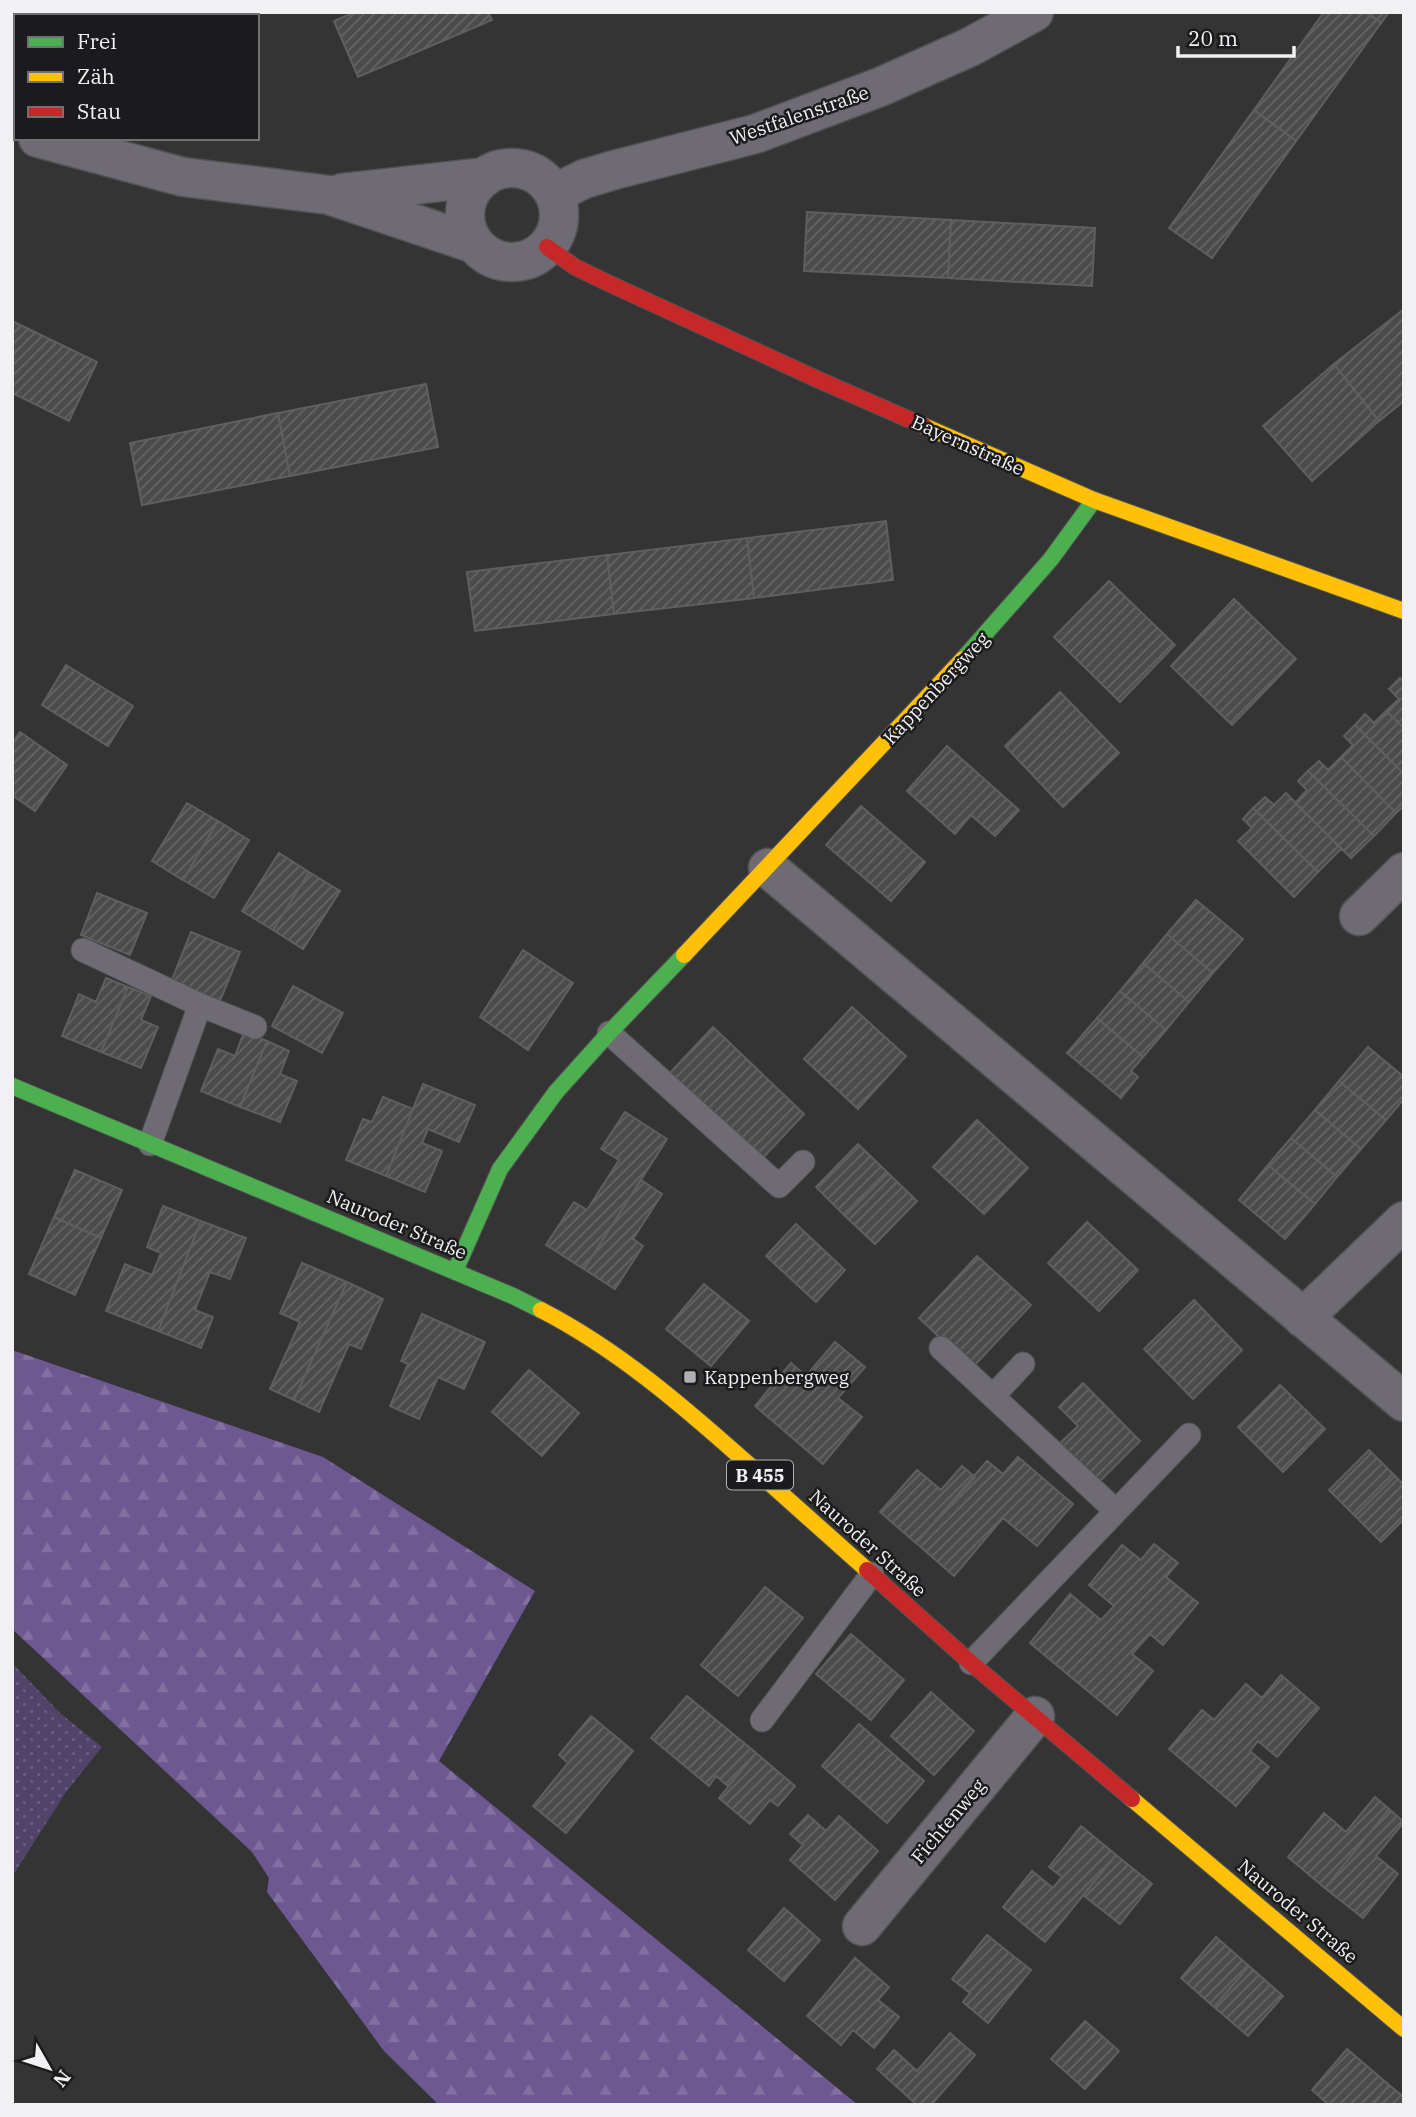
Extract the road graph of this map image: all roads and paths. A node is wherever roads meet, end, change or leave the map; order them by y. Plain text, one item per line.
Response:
1 (1034, 12) edge
2 (45, 140) edge
3 (485, 177) junction
4 (554, 194) junction
5 (329, 195) junction
6 (475, 244) junction
7 (547, 247) junction
8 (1094, 500) junction
9 (1404, 611) edge
10 (768, 868) junction
11 (1404, 872) edge
12 (1359, 916) dead end
13 (83, 950) dead end
14 (200, 1004) junction
15 (255, 1027) dead end
16 (609, 1033) junction
17 (12, 1086) edge
18 (150, 1144) junction
19 (803, 1162) dead end
20 (1404, 1221) edge
21 (455, 1271) junction
22 (1303, 1318) junction
23 (941, 1348) dead end
24 (1023, 1364) dead end
25 (993, 1396) junction
26 (1404, 1402) edge
27 (1189, 1435) dead end
28 (1116, 1511) junction
29 (872, 1574) junction
30 (971, 1663) junction
31 (1035, 1716) junction
32 (762, 1720) dead end
33 (862, 1926) dead end
34 (1404, 2029) edge

1 - 4 street, Westfalenstraße
2 - 5 street
3 - 4 street
3 - 5 street
3 - 6 street
4 - 7 street
5 - 6 street
6 - 7 street
7 - 8 street, Bayernstraße
8 - 9 street, Bayernstraße
8 - 10 street, Kappenbergweg
10 - 16 street, Kappenbergweg
10 - 22 street
11 - 12 street
13 - 14 lane
14 - 15 lane
14 - 18 lane
16 - 19 lane
16 - 21 street, Kappenbergweg
17 - 18 street, Nauroder Straße / B 455
18 - 21 street, Nauroder Straße / B 455
20 - 22 street
21 - 29 street, Nauroder Straße / B 455
22 - 26 street
23 - 25 lane
24 - 25 lane
25 - 28 lane
27 - 28 lane
28 - 30 lane
29 - 30 street, Nauroder Straße / B 455
29 - 32 lane
30 - 31 street, Nauroder Straße / B 455
31 - 33 street, Fichtenweg
31 - 34 street, Nauroder Straße / B 455

